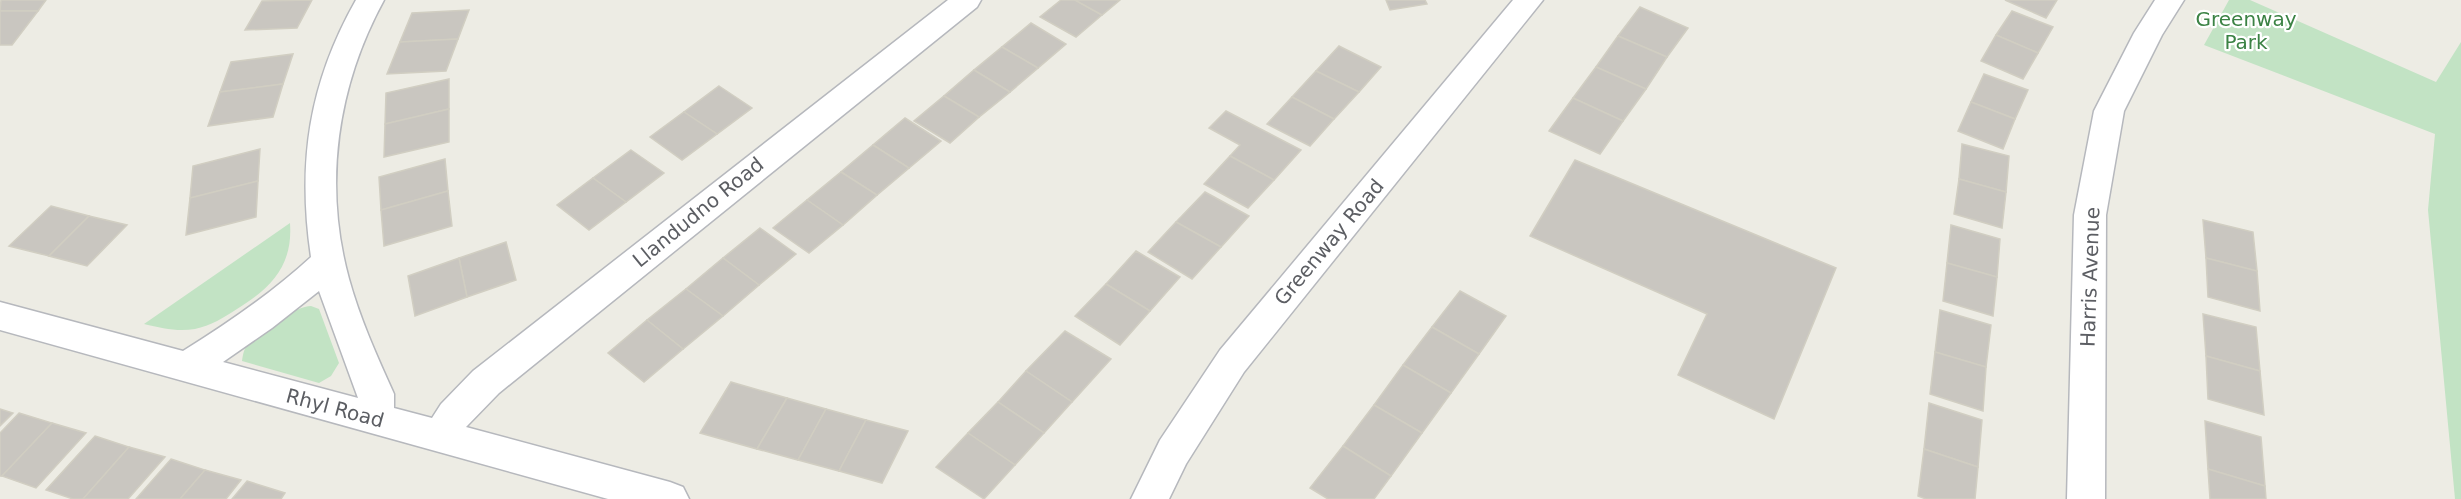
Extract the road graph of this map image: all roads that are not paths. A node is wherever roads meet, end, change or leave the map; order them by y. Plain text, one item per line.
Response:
1 (370, 0) edge
2 (967, 0) edge
3 (1529, 0) edge
4 (2170, 0) edge
5 (328, 261) junction
6 (0, 316) edge
7 (186, 367) junction
8 (373, 418) junction
9 (441, 436) junction
10 (670, 499) edge
11 (1150, 499) edge
12 (2086, 499) edge

1 - 5 street
2 - 9 street, Llandudno Road
3 - 11 street, Greenway Road
4 - 12 street, Harris Avenue
5 - 7 street
5 - 8 street
6 - 7 street, Rhyl Road
7 - 8 street, Rhyl Road
8 - 9 street, Rhyl Road
9 - 10 street, Rhyl Road

